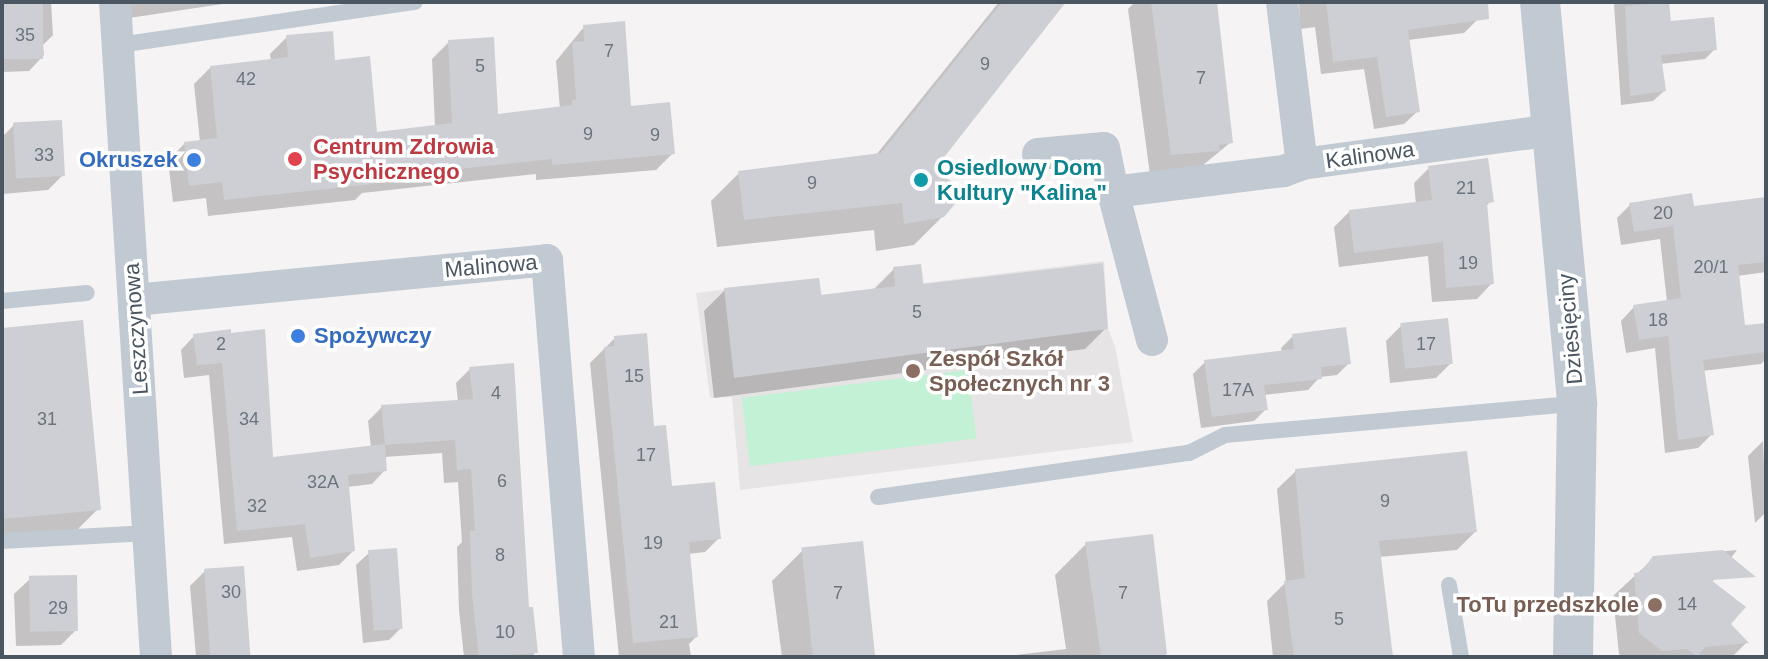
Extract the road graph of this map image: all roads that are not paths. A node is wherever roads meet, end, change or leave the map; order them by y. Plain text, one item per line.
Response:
1 (115, 2) edge
2 (415, 2) edge
3 (1282, 2) edge
4 (1540, 2) edge
5 (119, 45) junction
6 (1552, 130) junction
7 (1038, 154) dead end
8 (1302, 164) junction
9 (1113, 192) junction
10 (87, 293) dead end
11 (134, 300) junction
12 (2, 301) edge
13 (1152, 340) dead end
14 (1577, 404) junction
15 (878, 497) dead end
16 (149, 533) junction
17 (2, 541) edge
18 (1449, 585) dead end
19 (156, 657) edge
20 (579, 657) edge
21 (1461, 657) edge
22 (1573, 657) edge

1 - 5 street, Leszczynowa
2 - 5 lane
3 - 8 street, Kalinowa
4 - 6 street, Dziesięciny
5 - 11 street, Leszczynowa
6 - 8 street, Kalinowa
6 - 14 street, Dziesięciny
7 - 9 street
8 - 9 street
9 - 13 street
10 - 12 lane
11 - 16 street, Leszczynowa
11 - 20 street, Malinowa
14 - 15 lane
14 - 22 street, Dziesięciny
16 - 17 lane
16 - 19 street, Leszczynowa
18 - 21 lane

